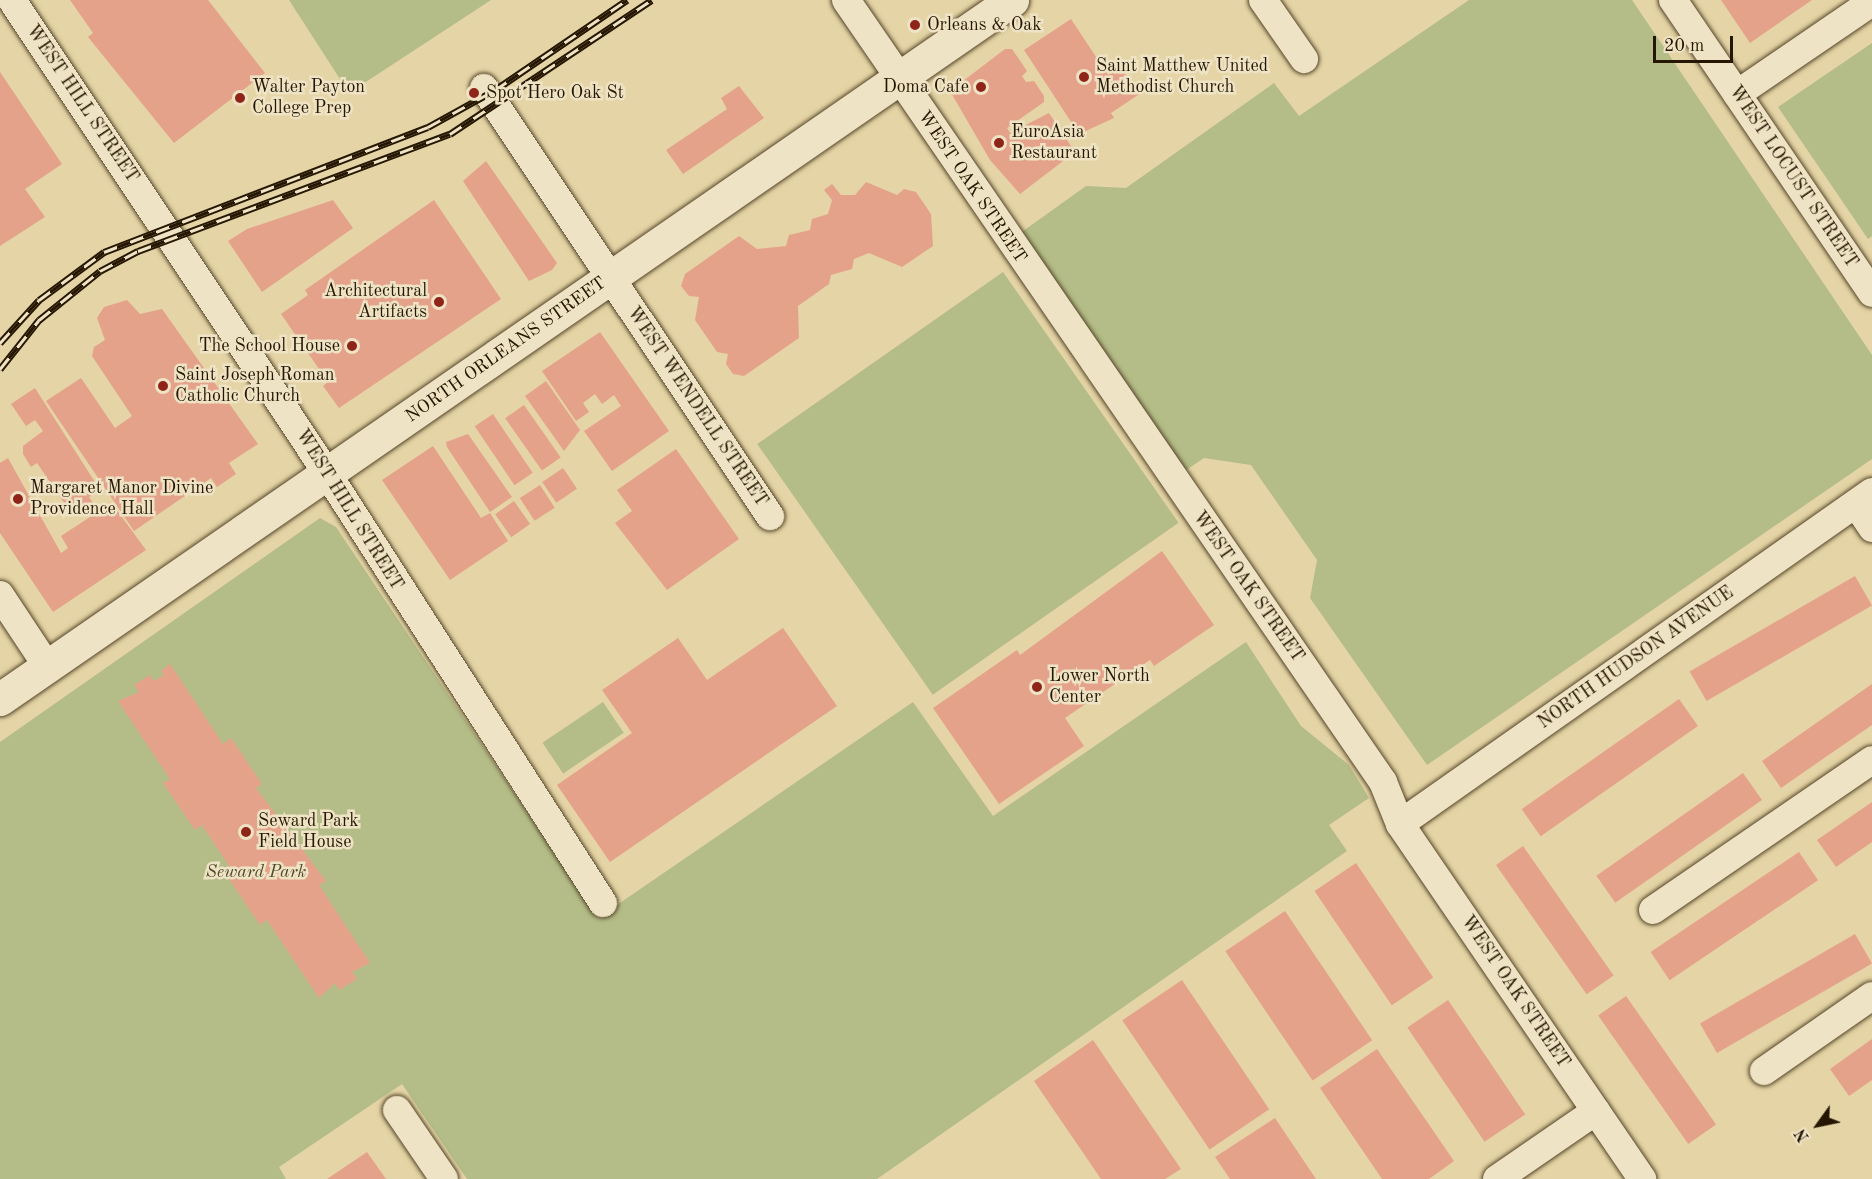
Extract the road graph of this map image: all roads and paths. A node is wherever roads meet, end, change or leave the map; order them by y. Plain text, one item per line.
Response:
1 (12, 0) edge
2 (846, 0) edge
3 (1012, 0) edge
4 (1263, 0) edge
5 (1673, 0) edge
6 (1872, 2) edge
7 (1304, 59) dead end
8 (899, 78) junction
9 (484, 88) dead end
10 (1737, 94) junction
11 (611, 278) junction
12 (1872, 294) edge
13 (327, 473) junction
14 (1864, 498) edge
15 (770, 516) dead end
16 (1872, 528) edge
17 (0, 595) edge
18 (47, 666) junction
19 (0, 699) edge
20 (1872, 760) edge
21 (1400, 824) junction
22 (603, 903) dead end
23 (1653, 910) dead end
24 (1872, 996) edge
25 (1764, 1071) dead end
26 (397, 1110) dead end
27 (1596, 1111) junction
28 (444, 1179) edge
29 (1497, 1179) edge
30 (1642, 1179) edge

1 - 13 street, WEST HILL STREET
2 - 8 street, WEST OAK STREET
3 - 8 street, NORTH ORLEANS STREET
4 - 7 street
5 - 10 street, WEST LOCUST STREET
6 - 10 street
8 - 11 street, NORTH ORLEANS STREET
8 - 21 street, WEST OAK STREET
9 - 11 street, WEST WENDELL STREET
10 - 12 street, WEST LOCUST STREET
11 - 13 street, NORTH ORLEANS STREET
11 - 15 street, WEST WENDELL STREET
13 - 18 street, NORTH ORLEANS STREET
13 - 22 street, WEST HILL STREET
14 - 16 street
14 - 21 street, NORTH HUDSON AVENUE
17 - 18 street
18 - 19 street, NORTH ORLEANS STREET
20 - 23 street
21 - 27 street, WEST OAK STREET
24 - 25 street
26 - 28 street
27 - 29 street
27 - 30 street, WEST OAK STREET

